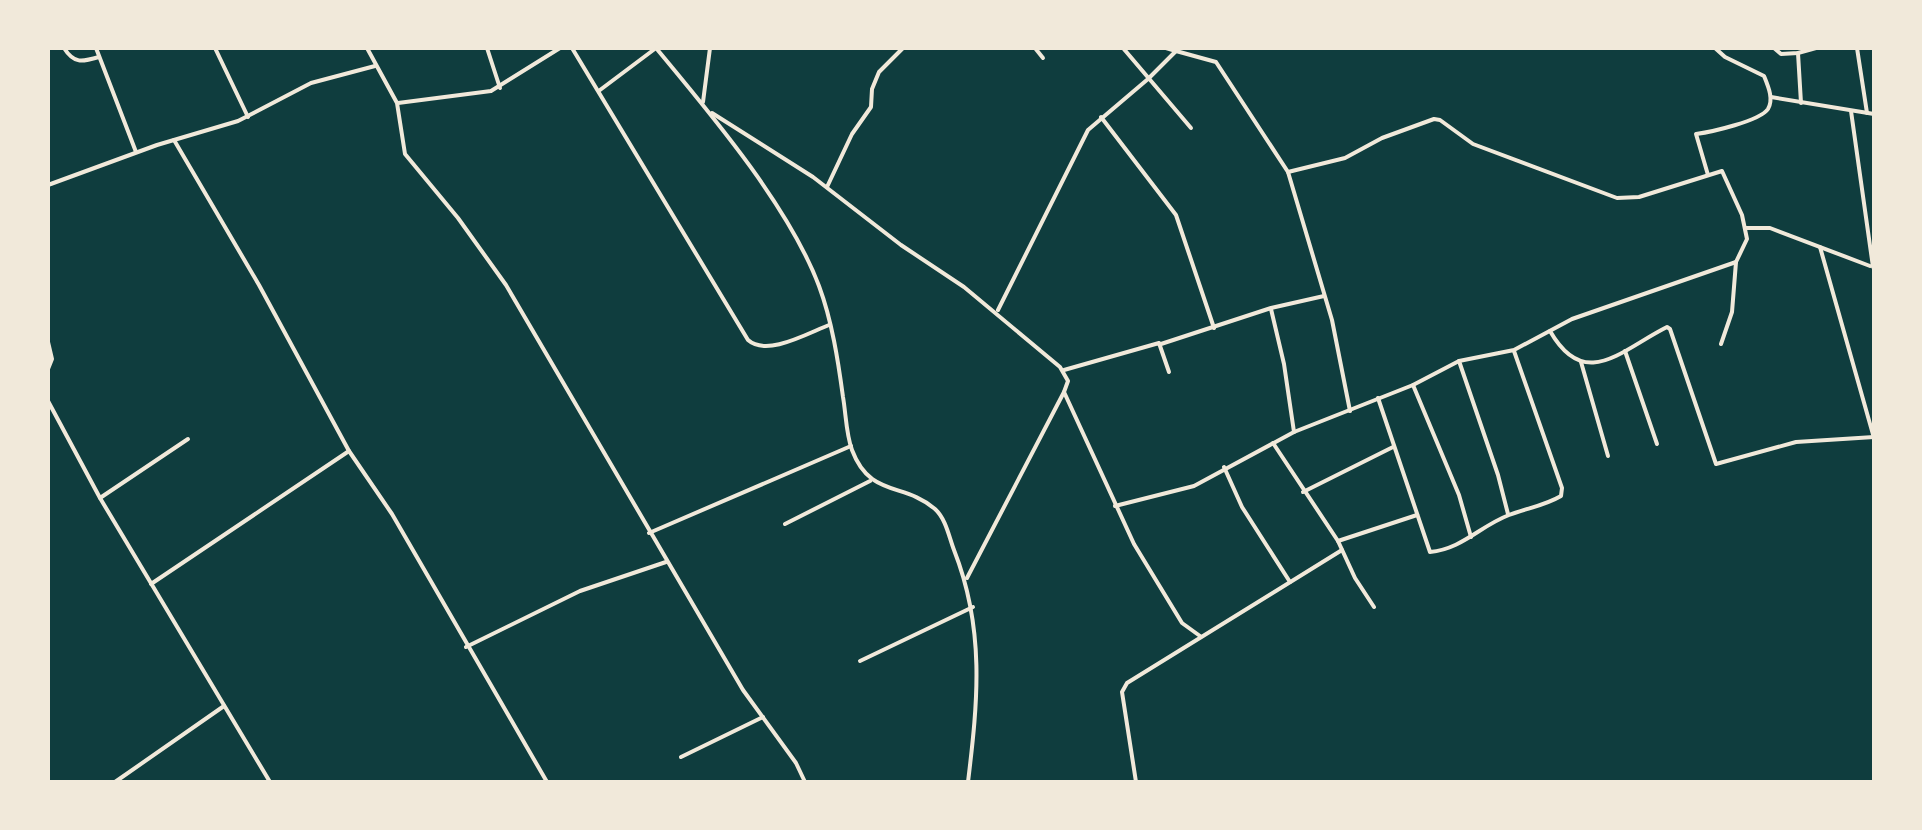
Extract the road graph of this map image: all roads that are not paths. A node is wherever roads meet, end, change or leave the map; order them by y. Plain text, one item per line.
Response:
1 (64, 48) edge
2 (96, 48) edge
3 (214, 48) edge
4 (366, 48) edge
5 (487, 48) edge
6 (560, 48) edge
7 (572, 48) edge
8 (656, 48) edge
9 (710, 48) edge
10 (903, 48) edge
11 (1035, 48) edge
12 (1123, 48) edge
13 (1166, 48) edge
14 (1715, 48) edge
15 (1774, 48) edge
16 (1816, 48) edge
17 (1857, 48) edge
18 (1176, 49) edge
19 (1798, 54) junction
20 (99, 56) junction
21 (1043, 58) dead end
22 (376, 66) junction
23 (1148, 79) junction
24 (500, 88) junction
25 (599, 90) junction
26 (1771, 98) junction
27 (397, 103) junction
28 (1801, 103) junction
29 (703, 104) junction
30 (708, 110) junction
31 (1851, 111) junction
32 (1867, 114) junction
33 (1874, 114) edge
34 (248, 117) junction
35 (1101, 118) junction
36 (1191, 128) dead end
37 (174, 140) junction
38 (136, 152) junction
39 (1288, 172) junction
40 (1708, 175) junction
41 (48, 185) edge
42 (827, 188) junction
43 (1746, 228) junction
44 (1820, 247) junction
45 (1736, 262) junction
46 (1874, 267) edge
47 (1325, 295) junction
48 (1271, 308) junction
49 (997, 312) junction
50 (829, 325) junction
51 (1214, 328) junction
52 (1550, 331) junction
53 (48, 342) edge
54 (1160, 344) junction
55 (1722, 344) dead end
56 (1514, 350) junction
57 (1625, 351) junction
58 (1458, 361) junction
59 (1581, 362) junction
60 (48, 368) edge
61 (1063, 371) junction
62 (1169, 372) dead end
63 (1413, 385) junction
64 (1064, 392) junction
65 (1378, 398) junction
66 (48, 401) edge
67 (1350, 411) junction
68 (1294, 432) junction
69 (1874, 438) edge
70 (188, 440) dead end
71 (1273, 443) junction
72 (1657, 444) dead end
73 (851, 446) junction
74 (1394, 447) junction
75 (349, 451) junction
76 (1608, 456) dead end
77 (1224, 467) junction
78 (872, 480) junction
79 (1303, 492) junction
80 (100, 498) junction
81 (1115, 506) junction
82 (1417, 514) junction
83 (1508, 516) junction
84 (785, 524) dead end
85 (649, 533) junction
86 (1470, 536) junction
87 (1338, 541) junction
88 (1342, 550) junction
89 (666, 562) junction
90 (966, 580) junction
91 (1290, 582) junction
92 (151, 584) junction
93 (973, 607) junction
94 (1374, 607) dead end
95 (1200, 636) junction
96 (466, 647) junction
97 (860, 660) dead end
98 (224, 706) junction
99 (762, 717) junction
100 (682, 756) dead end
101 (114, 782) edge
102 (270, 782) edge
103 (548, 782) edge
104 (805, 782) edge
105 (968, 782) edge
106 (1136, 782) edge

1 - 20 street
2 - 20 street
3 - 34 street
4 - 22 street
5 - 24 street
6 - 24 street
7 - 25 street
8 - 25 street
8 - 29 street
9 - 29 street
10 - 42 street
11 - 21 street
12 - 23 street
13 - 18 street
14 - 26 street
15 - 19 street
16 - 19 street
17 - 32 street
18 - 23 street
18 - 39 street
19 - 28 street
20 - 38 street
22 - 27 street
22 - 34 street
23 - 35 street
23 - 36 street
24 - 27 street
25 - 50 street
26 - 28 street
26 - 40 street
27 - 85 street
28 - 31 street
29 - 30 street
30 - 42 street
30 - 50 street
31 - 32 street
31 - 46 street
32 - 33 street
34 - 37 street
35 - 49 street
35 - 51 street
37 - 38 street
37 - 75 street
38 - 41 street
39 - 40 street
39 - 47 street
40 - 43 street
42 - 49 street
43 - 44 street
43 - 45 street
44 - 46 street
44 - 69 street
45 - 52 street
45 - 55 street
47 - 48 street
47 - 67 street
48 - 51 street
48 - 68 street
49 - 61 street
50 - 73 street
51 - 54 street
52 - 56 street
52 - 59 street
53 - 60 street
54 - 61 street
54 - 62 street
56 - 58 street
56 - 83 street
57 - 59 street
57 - 69 street
57 - 72 street
58 - 63 street
58 - 83 street
59 - 76 street
61 - 64 street
63 - 65 street
63 - 86 street
64 - 81 street
64 - 90 street
65 - 67 street
65 - 74 street
66 - 80 street
67 - 68 street
68 - 71 street
70 - 80 street
71 - 77 street
71 - 79 street
73 - 78 street
73 - 85 street
74 - 79 street
74 - 82 street
75 - 92 street
75 - 96 street
77 - 81 street
77 - 91 street
78 - 84 street
78 - 90 street
79 - 87 street
80 - 92 street
81 - 95 street
82 - 86 street
82 - 87 street
83 - 86 street
85 - 89 street
87 - 88 street
88 - 91 street
88 - 94 street
89 - 96 street
89 - 99 street
90 - 93 street
91 - 95 street
92 - 98 street
93 - 97 street
93 - 105 street
95 - 106 street
96 - 103 street
98 - 101 street
98 - 102 street
99 - 100 street
99 - 104 street

